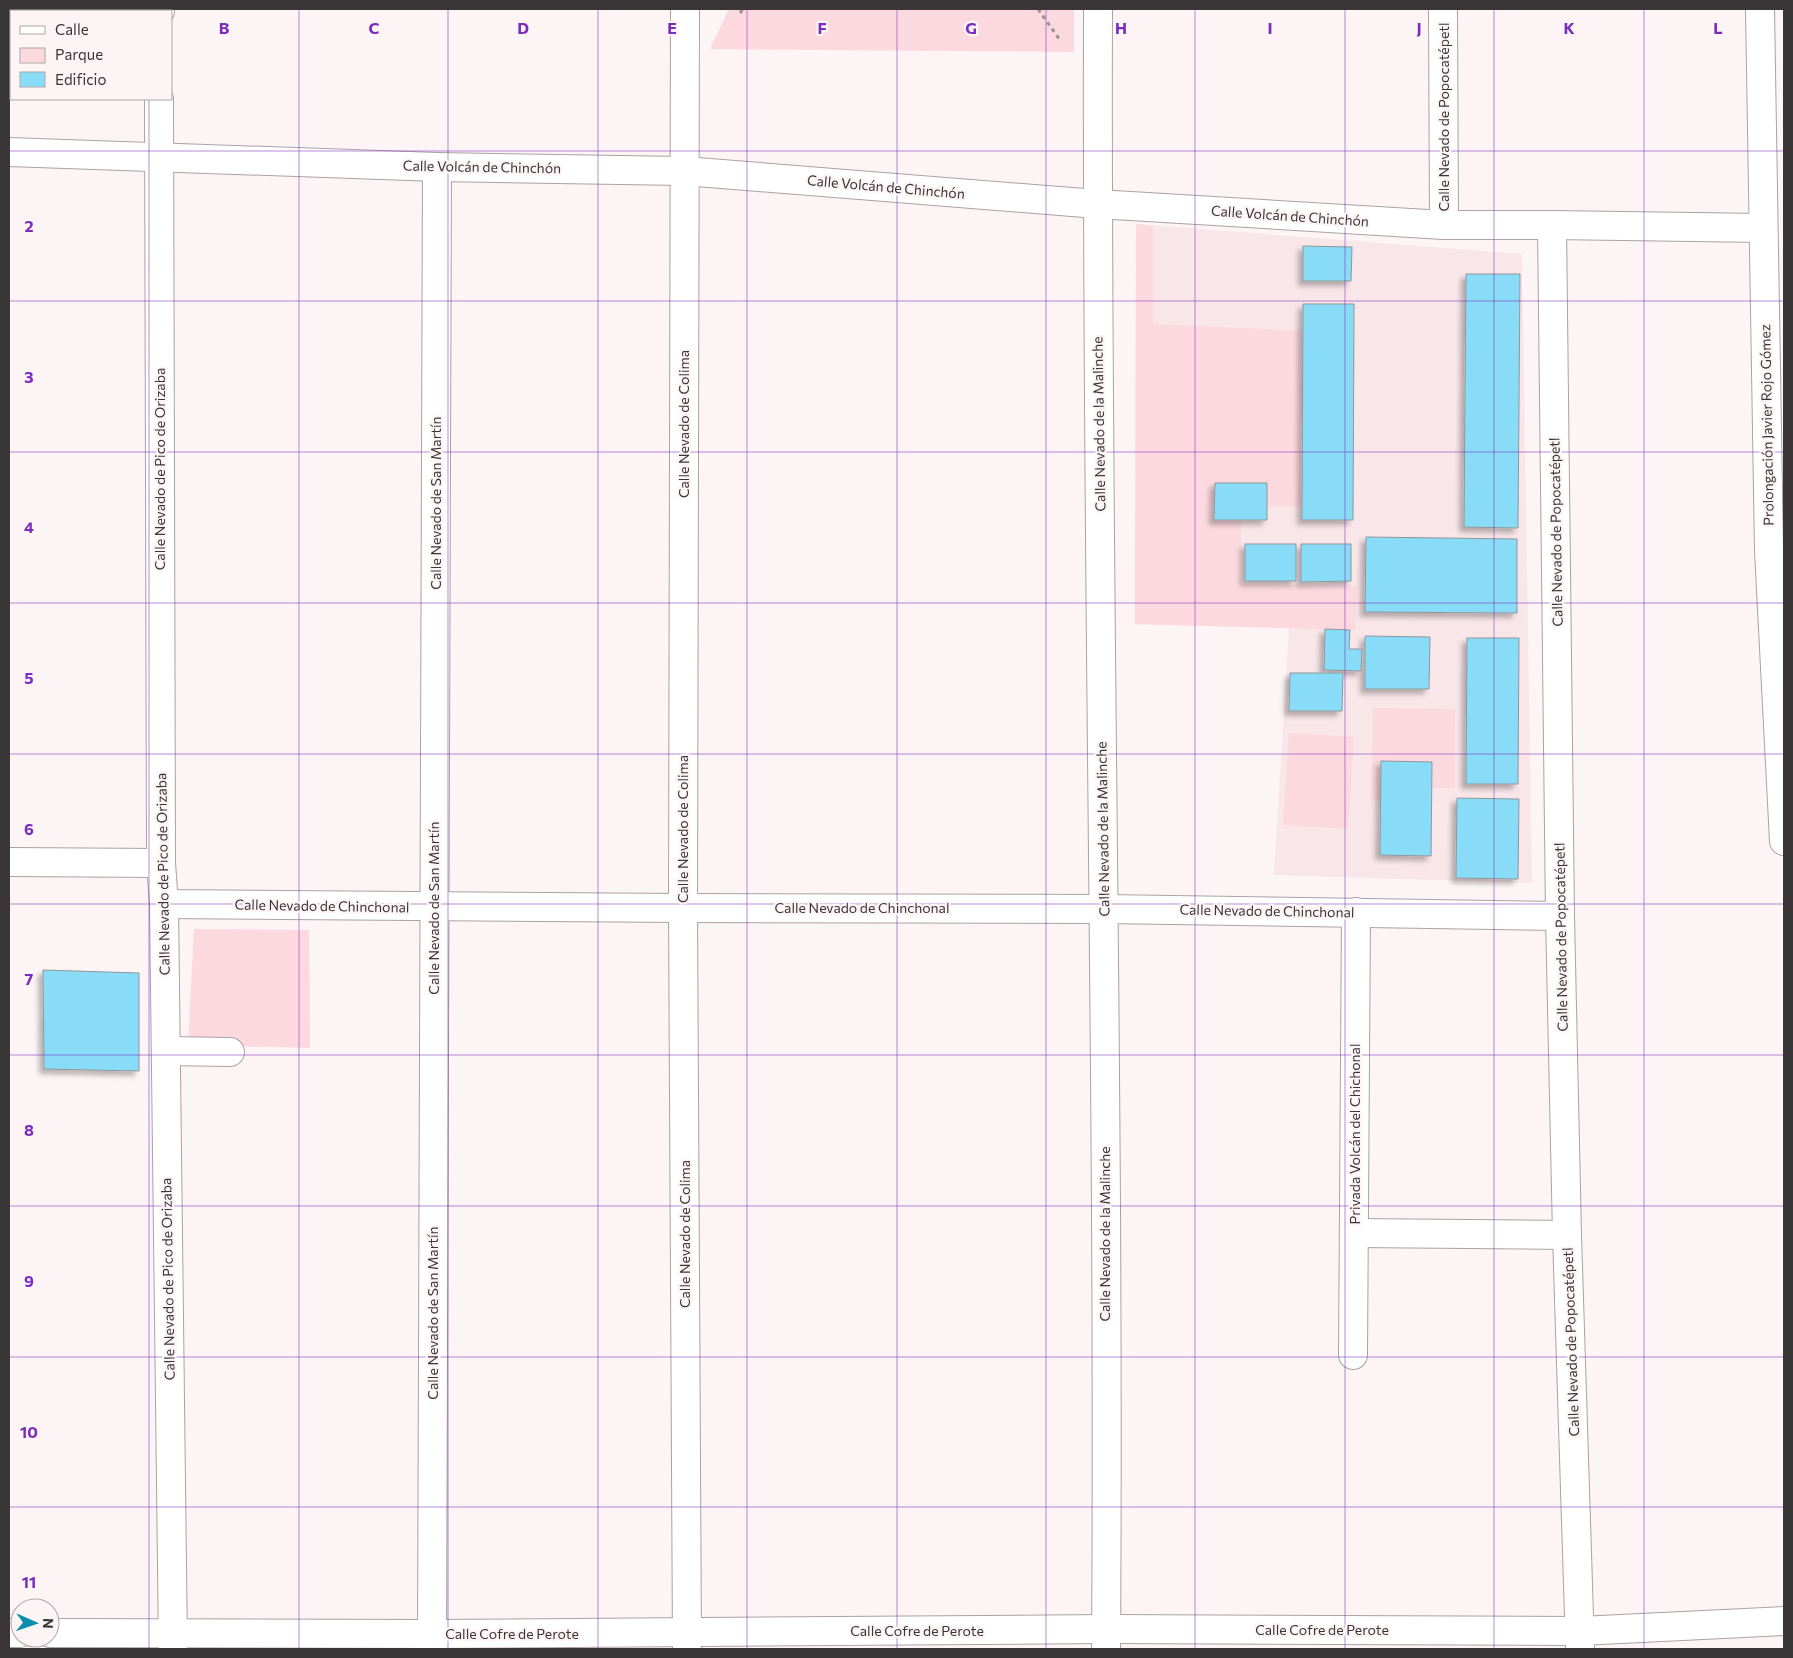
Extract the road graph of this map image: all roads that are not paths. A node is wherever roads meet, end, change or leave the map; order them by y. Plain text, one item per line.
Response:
1 (685, 9) edge
2 (1098, 9) edge
3 (1443, 9) edge
4 (1760, 9) edge
5 (160, 100) edge
6 (9, 152) edge
7 (159, 157) junction
8 (437, 167) junction
9 (684, 170) junction
10 (1097, 204) junction
11 (1444, 225) junction
12 (1552, 225) junction
13 (1763, 228) junction
14 (1784, 841) edge
15 (9, 862) edge
16 (161, 863) junction
17 (164, 904) junction
18 (434, 907) junction
19 (683, 908) junction
20 (1104, 908) junction
21 (1356, 912) junction
22 (1560, 916) junction
23 (166, 1051) junction
24 (230, 1052) dead end
25 (1354, 1233) junction
26 (1567, 1235) junction
27 (1353, 1355) dead end
28 (1784, 1621) edge
29 (60, 1634) edge
30 (1106, 1639) edge
31 (1580, 1640) edge
32 (687, 1641) edge
33 (172, 1642) edge
34 (432, 1642) edge

1 - 9 street, Calle Nevado de Colima
2 - 10 street, Calle Nevado de la Malinche
3 - 11 street, Calle Nevado de Popocatépetl
4 - 13 street, Prolongación Javier Rojo Gómez
5 - 7 street, Calle Nevado de Pico de Orizaba
6 - 7 street, Calle Volcán de Chinchón
7 - 8 street, Calle Volcán de Chinchón
7 - 16 street, Calle Nevado de Pico de Orizaba
8 - 9 street, Calle Volcán de Chinchón
8 - 18 street, Calle Nevado de San Martín
9 - 10 street, Calle Volcán de Chinchón
9 - 19 street, Calle Nevado de Colima
10 - 11 street, Calle Volcán de Chinchón
10 - 20 street, Calle Nevado de la Malinche
11 - 12 street, Calle Volcán de Chinchón
12 - 13 street, Calle Volcán de Chinchón
12 - 22 street, Calle Nevado de Popocatépetl
13 - 14 street, Prolongación Javier Rojo Gómez
15 - 16 street
16 - 17 street, Calle Nevado de Pico de Orizaba
17 - 18 street, Calle Nevado de Chinchonal
17 - 23 street, Calle Nevado de Pico de Orizaba
18 - 19 street, Calle Nevado de Chinchonal
18 - 34 street, Calle Nevado de San Martín
19 - 20 street, Calle Nevado de Chinchonal
19 - 32 street, Calle Nevado de Colima
20 - 21 street, Calle Nevado de Chinchonal
20 - 30 street, Calle Nevado de la Malinche
21 - 22 street, Calle Nevado de Chinchonal
21 - 25 street, Privada Volcán del Chichonal
22 - 26 street, Calle Nevado de Popocatépetl
23 - 24 street
23 - 33 street, Calle Nevado de Pico de Orizaba
25 - 26 street
25 - 27 street, Privada Volcán del Chichonal
26 - 31 street, Calle Nevado de Popocatépetl
28 - 31 street, Calle Cofre de Perote
29 - 33 street, Calle Cofre de Perote
30 - 31 street, Calle Cofre de Perote
30 - 32 street, Calle Cofre de Perote
32 - 34 street, Calle Cofre de Perote
33 - 34 street, Calle Cofre de Perote

